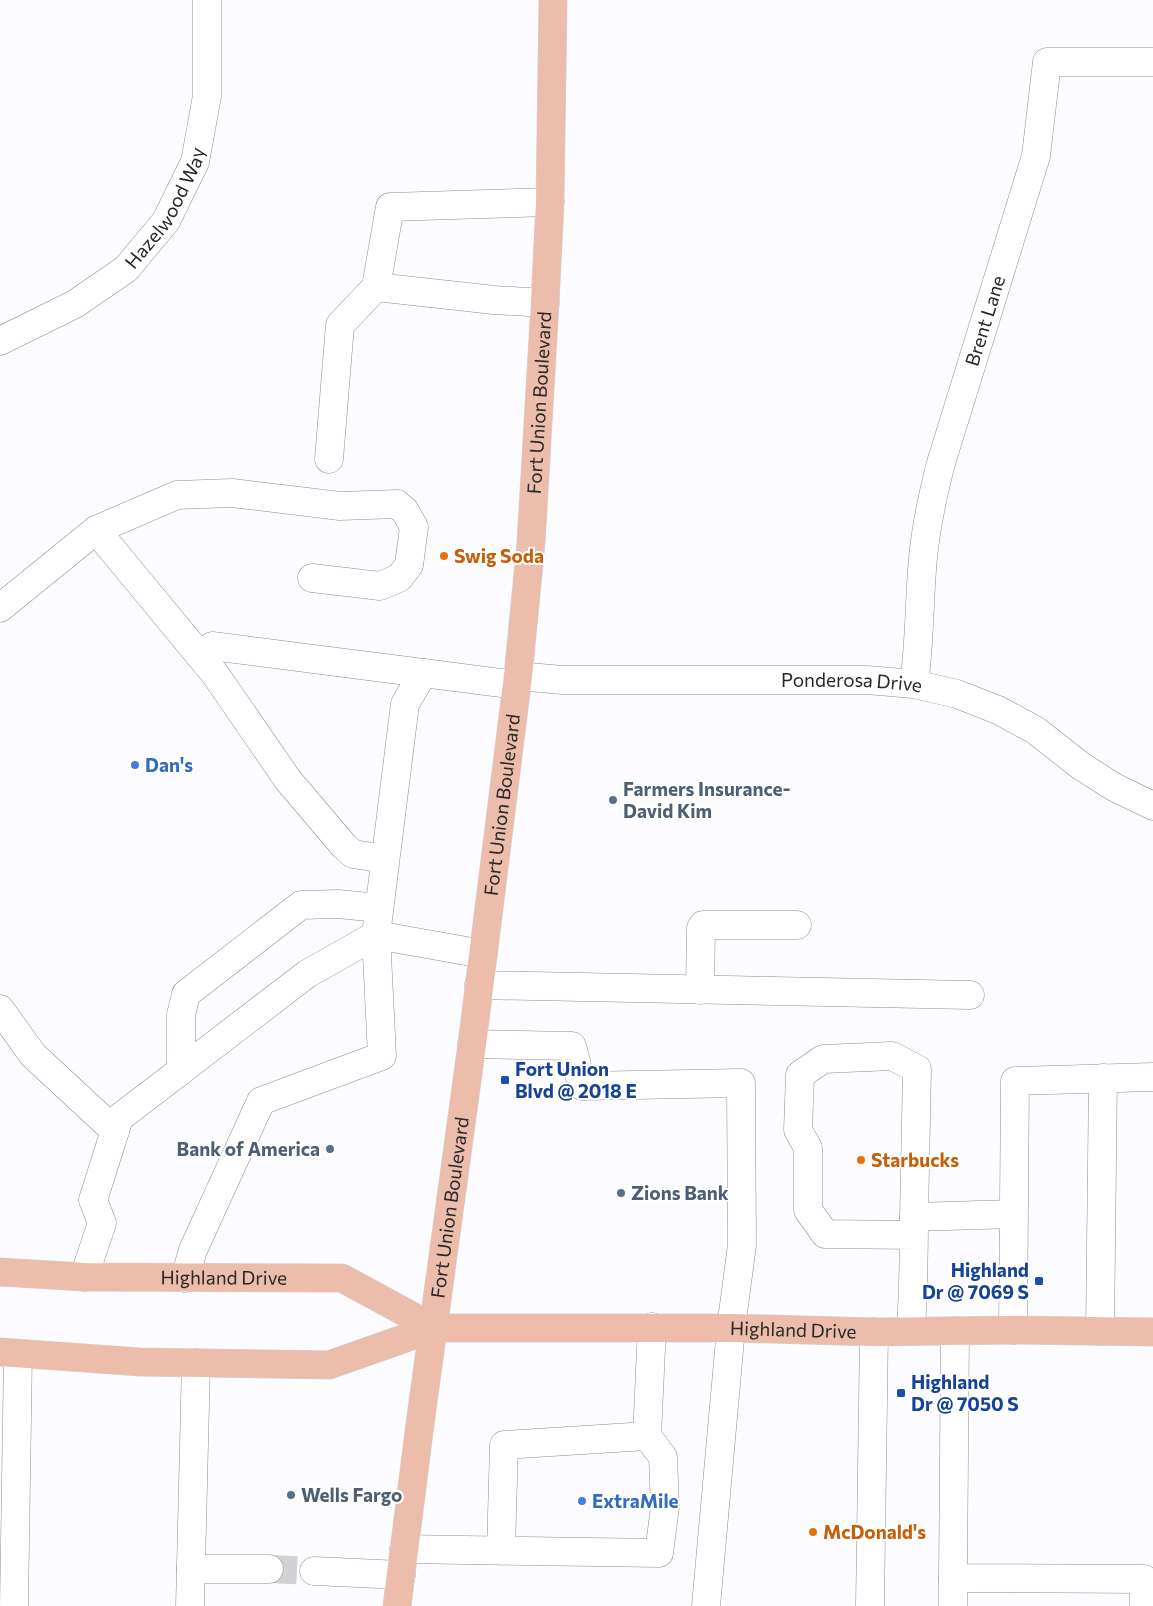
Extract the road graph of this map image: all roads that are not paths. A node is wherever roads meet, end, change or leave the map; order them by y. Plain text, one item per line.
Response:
1 (207, 0) edge
2 (553, 0) edge
3 (1153, 62) edge
4 (550, 202) junction
5 (376, 287) junction
6 (545, 304) junction
7 (0, 341) edge
8 (329, 459) dead end
9 (96, 530) junction
10 (312, 578) dead end
11 (0, 608) edge
12 (212, 646) dead end
13 (423, 673) junction
14 (518, 681) junction
15 (914, 684) junction
16 (1153, 806) edge
17 (385, 859) junction
18 (379, 908) junction
19 (797, 926) dead end
20 (376, 935) junction
21 (483, 954) junction
22 (479, 985) junction
23 (700, 990) junction
24 (970, 995) dead end
25 (0, 1009) edge
26 (472, 1044) junction
27 (180, 1071) junction
28 (1102, 1078) junction
29 (1153, 1078) edge
30 (115, 1131) junction
31 (1013, 1214) junction
32 (914, 1226) junction
33 (0, 1272) edge
34 (84, 1276) junction
35 (185, 1278) junction
36 (652, 1327) junction
37 (434, 1328) junction
38 (731, 1328) junction
39 (1013, 1330) junction
40 (911, 1331) junction
41 (955, 1331) junction
42 (1100, 1331) junction
43 (874, 1332) junction
44 (1153, 1332) edge
45 (9, 1353) edge
46 (196, 1363) junction
47 (647, 1436) junction
48 (501, 1551) junction
49 (402, 1562) junction
50 (191, 1569) junction
51 (269, 1569) tunnel mouth
52 (314, 1570) tunnel mouth
53 (953, 1578) junction
54 (14, 1606) edge
55 (190, 1606) edge
56 (397, 1606) edge
57 (706, 1606) edge
58 (870, 1606) edge
59 (953, 1606) edge
60 (1144, 1606) edge

1 - 7 street, Hazelwood Way
2 - 4 main road, Fort Union Boulevard
3 - 15 street, Brent Lane
4 - 5 street
4 - 6 main road, Fort Union Boulevard
5 - 6 street
5 - 8 street
6 - 14 main road, Fort Union Boulevard
9 - 10 street
9 - 11 street
9 - 17 street
12 - 13 street, Ponderosa Drive
13 - 14 street, Ponderosa Drive
13 - 17 street
14 - 15 street, Ponderosa Drive
14 - 21 main road, Fort Union Boulevard
15 - 16 street, Ponderosa Drive
17 - 18 street
18 - 20 street
18 - 27 street
19 - 23 street
20 - 21 street
20 - 27 street
20 - 35 street
21 - 22 main road, Fort Union Boulevard
22 - 23 street
22 - 26 main road, Fort Union Boulevard
23 - 24 street
25 - 30 street
26 - 37 main road, Fort Union Boulevard
26 - 38 street
27 - 30 street
28 - 29 street
28 - 31 street
28 - 42 street
30 - 34 street
31 - 32 street
31 - 39 street
32 - 32 street
32 - 40 street
33 - 34 main road, Highland Drive
34 - 35 main road, Highland Drive
35 - 37 main road, Highland Drive
36 - 37 main road, Highland Drive
36 - 38 main road, Highland Drive
36 - 47 street
37 - 46 main road, Highland Drive
37 - 49 main road, Fort Union Boulevard
38 - 43 main road, Highland Drive
38 - 57 street
39 - 41 main road, Highland Drive
39 - 42 main road, Highland Drive
40 - 41 main road, Highland Drive
40 - 43 main road, Highland Drive
41 - 53 street
42 - 44 main road, Highland Drive
43 - 58 street
45 - 46 main road, Highland Drive
45 - 54 street
46 - 50 street
47 - 48 street
47 - 48 street
48 - 49 street
49 - 52 street
49 - 56 main road, Fort Union Boulevard
50 - 51 street
50 - 55 street
53 - 59 street
53 - 60 street

